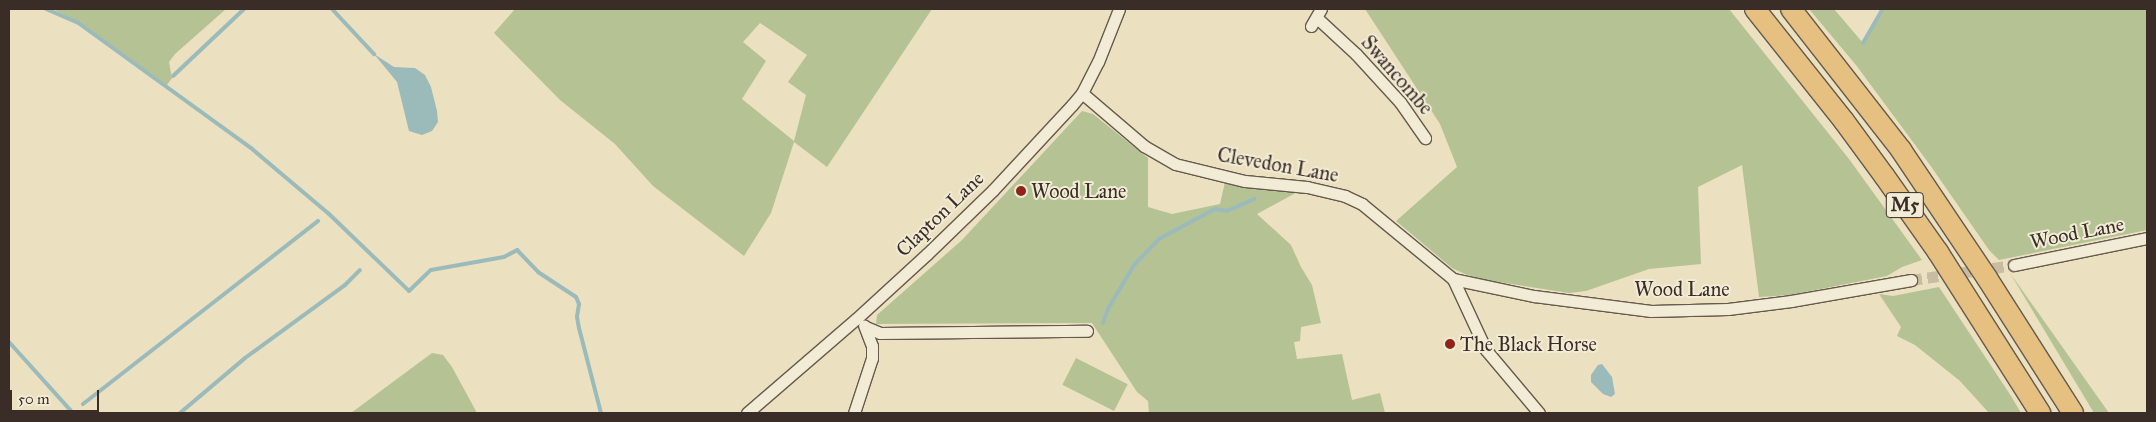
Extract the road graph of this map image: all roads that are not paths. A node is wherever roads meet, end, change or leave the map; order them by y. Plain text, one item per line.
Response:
1 (1119, 9) edge
2 (1755, 9) edge
3 (1792, 9) edge
4 (1316, 18) edge
5 (1082, 93) junction
6 (1425, 138) dead end
7 (2147, 238) edge
8 (2014, 265) tunnel mouth
9 (1453, 279) junction
10 (1912, 280) tunnel mouth
11 (856, 319) junction
12 (866, 327) junction
13 (1088, 331) dead end
14 (747, 413) edge
15 (854, 413) edge
16 (1539, 413) edge
17 (2040, 413) edge
18 (2073, 413) edge

1 - 5 street, Clapton Lane
2 - 17 highway, M5
3 - 18 highway, M5
4 - 6 street, Swancombe
5 - 9 street, Clevedon Lane
5 - 11 street, Clapton Lane
7 - 8 street, Wood Lane
9 - 10 street, Wood Lane
9 - 16 street, Clevedon Lane
11 - 12 street
11 - 14 street, Clapton Lane
12 - 13 street
12 - 15 street

